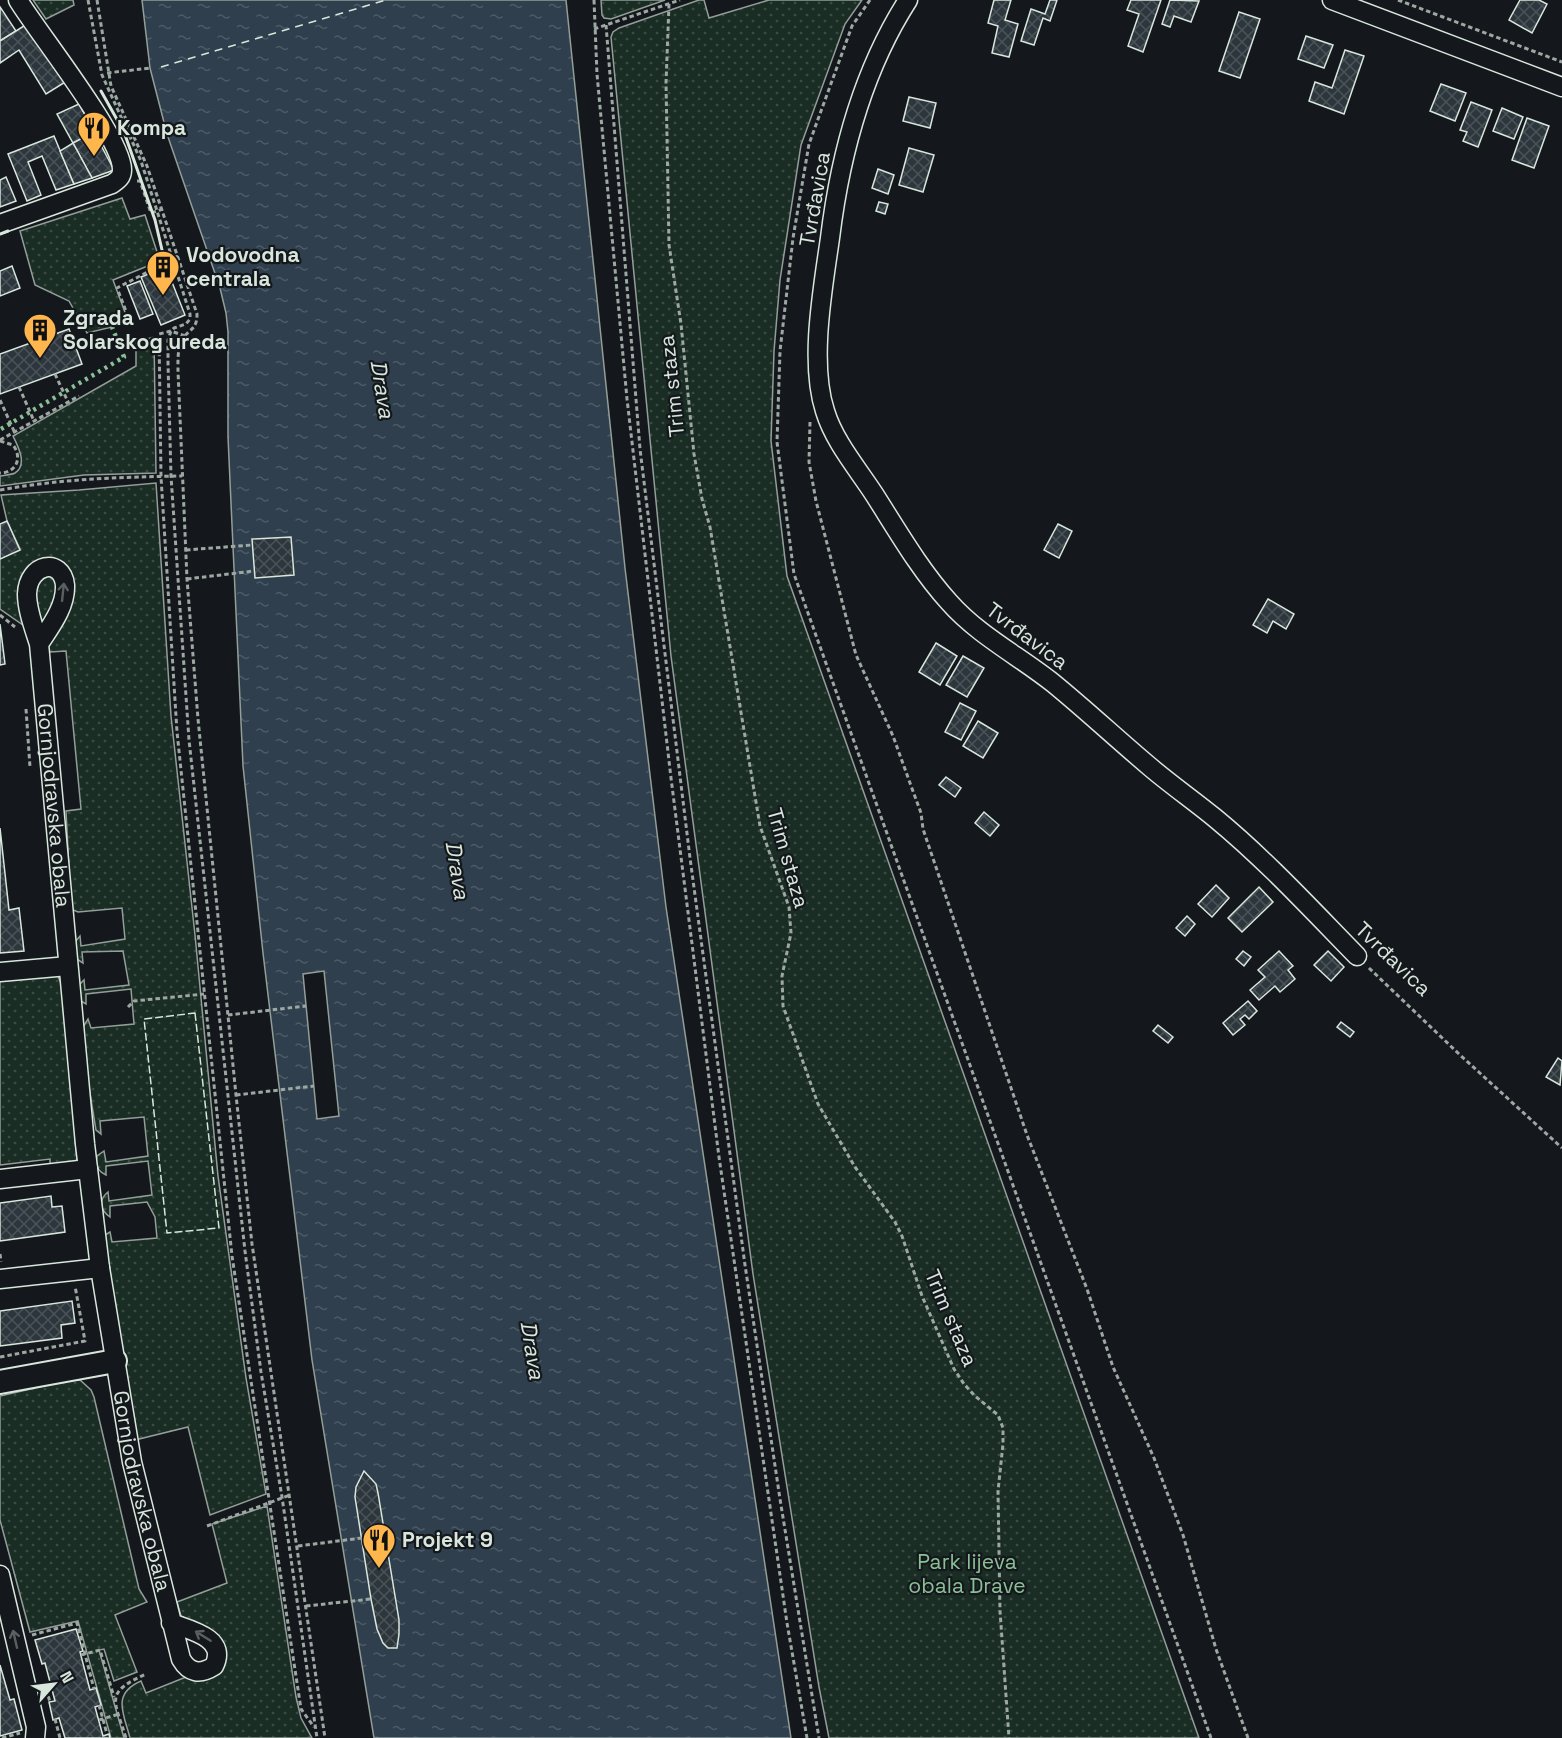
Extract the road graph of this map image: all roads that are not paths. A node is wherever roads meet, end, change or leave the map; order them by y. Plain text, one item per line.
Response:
1 (18, 0) edge
2 (908, 0) edge
3 (1332, 0) edge
4 (1562, 87) edge
5 (0, 224) edge
6 (39, 644) dead end
7 (1357, 956) road end
8 (68, 966) junction
9 (0, 972) edge
10 (88, 1169) junction
11 (0, 1179) edge
12 (100, 1268) junction
13 (0, 1279) edge
14 (115, 1361) junction
15 (0, 1382) edge
16 (0, 1575) edge
17 (171, 1623) junction
18 (35, 1738) edge

1 - 5 street
2 - 7 street, Tvrđavica
3 - 4 street
6 - 8 street, Gornjodravska obala
8 - 9 street
8 - 10 street, Gornjodravska obala
10 - 11 street
10 - 12 street, Gornjodravska obala
12 - 13 street
12 - 14 street, Gornjodravska obala
14 - 15 main road
14 - 17 street, Gornjodravska obala
18 -> 16 street
17 -> 17 street, Gornjodravska obala

